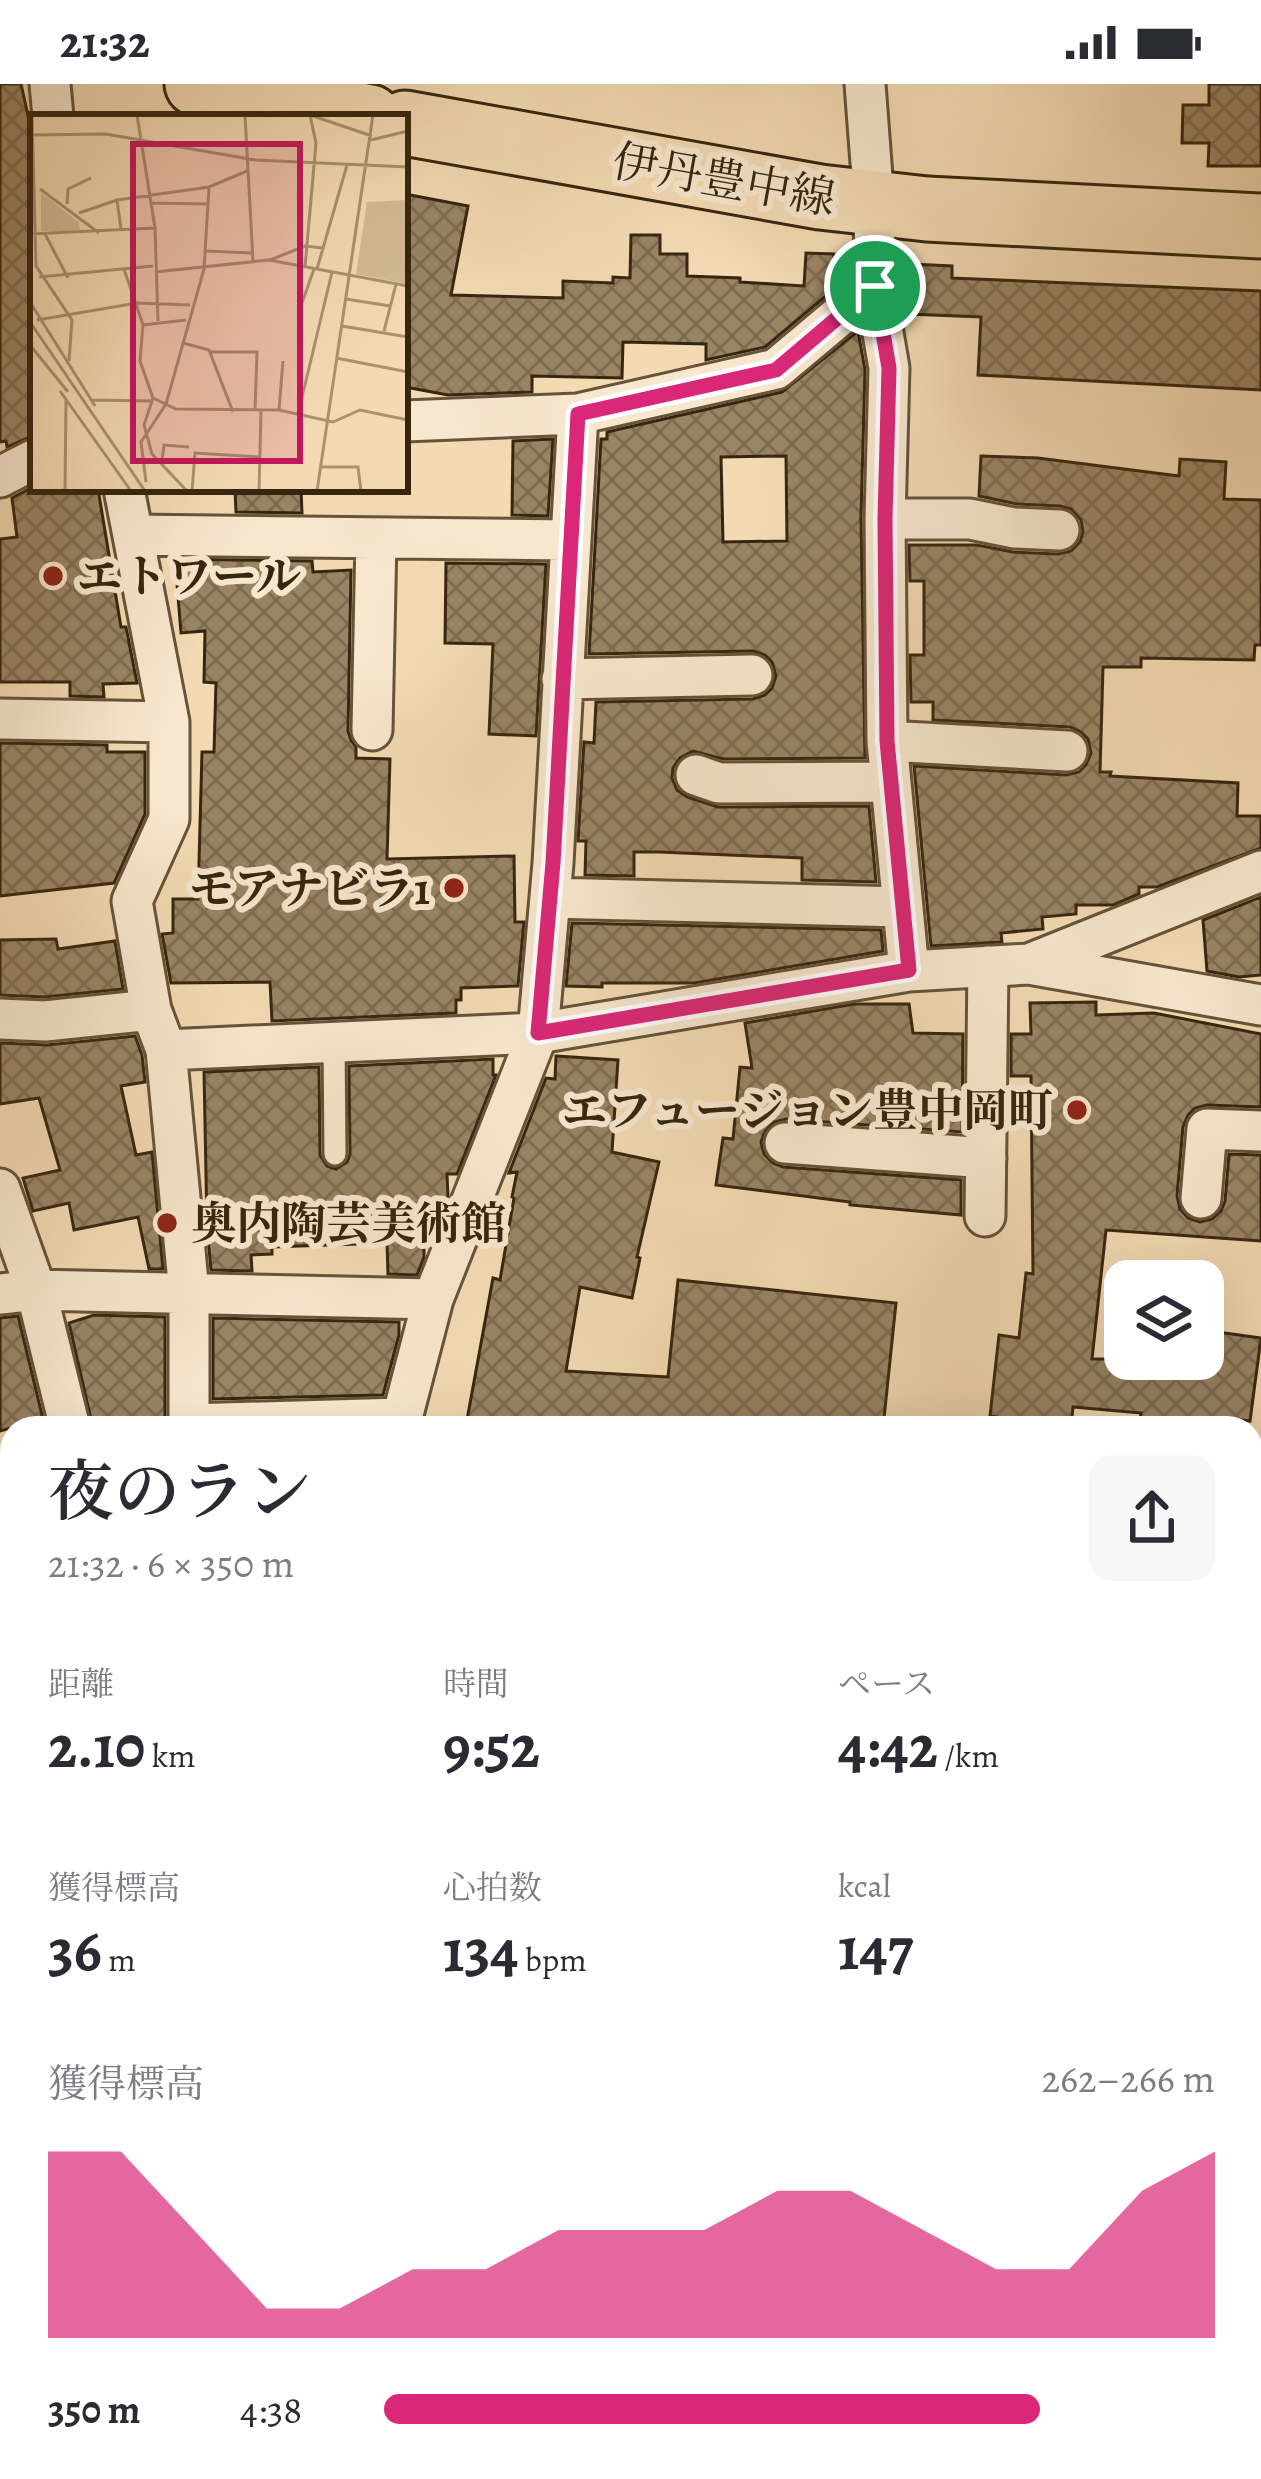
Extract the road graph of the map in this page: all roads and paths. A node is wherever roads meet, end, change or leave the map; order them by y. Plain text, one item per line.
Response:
1 (50, 84) edge
2 (197, 84) edge
3 (865, 84) edge
4 (53, 114) edge
5 (354, 114) edge
6 (408, 124) edge
7 (874, 203) junction
8 (1261, 226) edge
9 (875, 286) junction
10 (578, 414) junction
11 (408, 421) edge
12 (30, 462) edge
13 (0, 478) edge
14 (125, 492) edge
15 (885, 519) junction
16 (1059, 530) dead end
17 (133, 535) junction
18 (376, 538) junction
19 (569, 541) junction
20 (752, 675) dead end
21 (562, 679) junction
22 (0, 719) edge
23 (169, 722) junction
24 (372, 730) dead end
25 (887, 741) junction
26 (1067, 752) dead end
27 (696, 775) dead end
28 (890, 782) junction
29 (1261, 871) edge
30 (550, 898) junction
31 (902, 907) junction
32 (1029, 964) junction
33 (988, 966) junction
34 (909, 970) junction
35 (1261, 1005) edge
36 (151, 1010) junction
37 (0, 1019) edge
38 (538, 1033) junction
39 (334, 1042) junction
40 (166, 1050) junction
41 (1261, 1131) edge
42 (785, 1143) dead end
43 (335, 1154) dead end
44 (986, 1158) junction
45 (0, 1190) edge
46 (1201, 1198) dead end
47 (986, 1216) dead end
48 (18, 1292) edge
49 (189, 1294) junction
50 (433, 1299) junction
51 (65, 1416) edge
52 (187, 1416) edge
53 (404, 1416) edge

1 - 4 street
2 - 5 main road
3 - 7 street
6 - 7 main road, 伊丹豊中線
7 - 8 main road, 伊丹豊中線
7 - 9 street
9 - 10 street
9 - 15 street
10 - 11 street
10 - 19 street
12 - 13 street
14 - 17 street
15 - 16 street
15 - 25 street
17 - 18 street
17 - 23 street
18 - 19 street
18 - 24 street
19 - 21 street
20 - 21 street
21 - 30 street
22 - 23 street
23 - 36 street
25 - 26 street
25 - 28 street
27 - 28 street
28 - 31 street
29 - 32 street
30 - 31 street
30 - 38 street
31 - 34 street
32 - 33 street
32 - 35 street
33 - 34 street
33 - 44 street
34 - 38 street
36 - 37 street
36 - 40 street
38 - 39 street
38 - 50 street
39 - 40 street
39 - 43 lane
40 - 49 street
41 - 46 street
42 - 44 street
44 - 47 street
45 - 48 street
48 - 49 street
48 - 51 street
49 - 50 street
49 - 52 street
50 - 53 street

